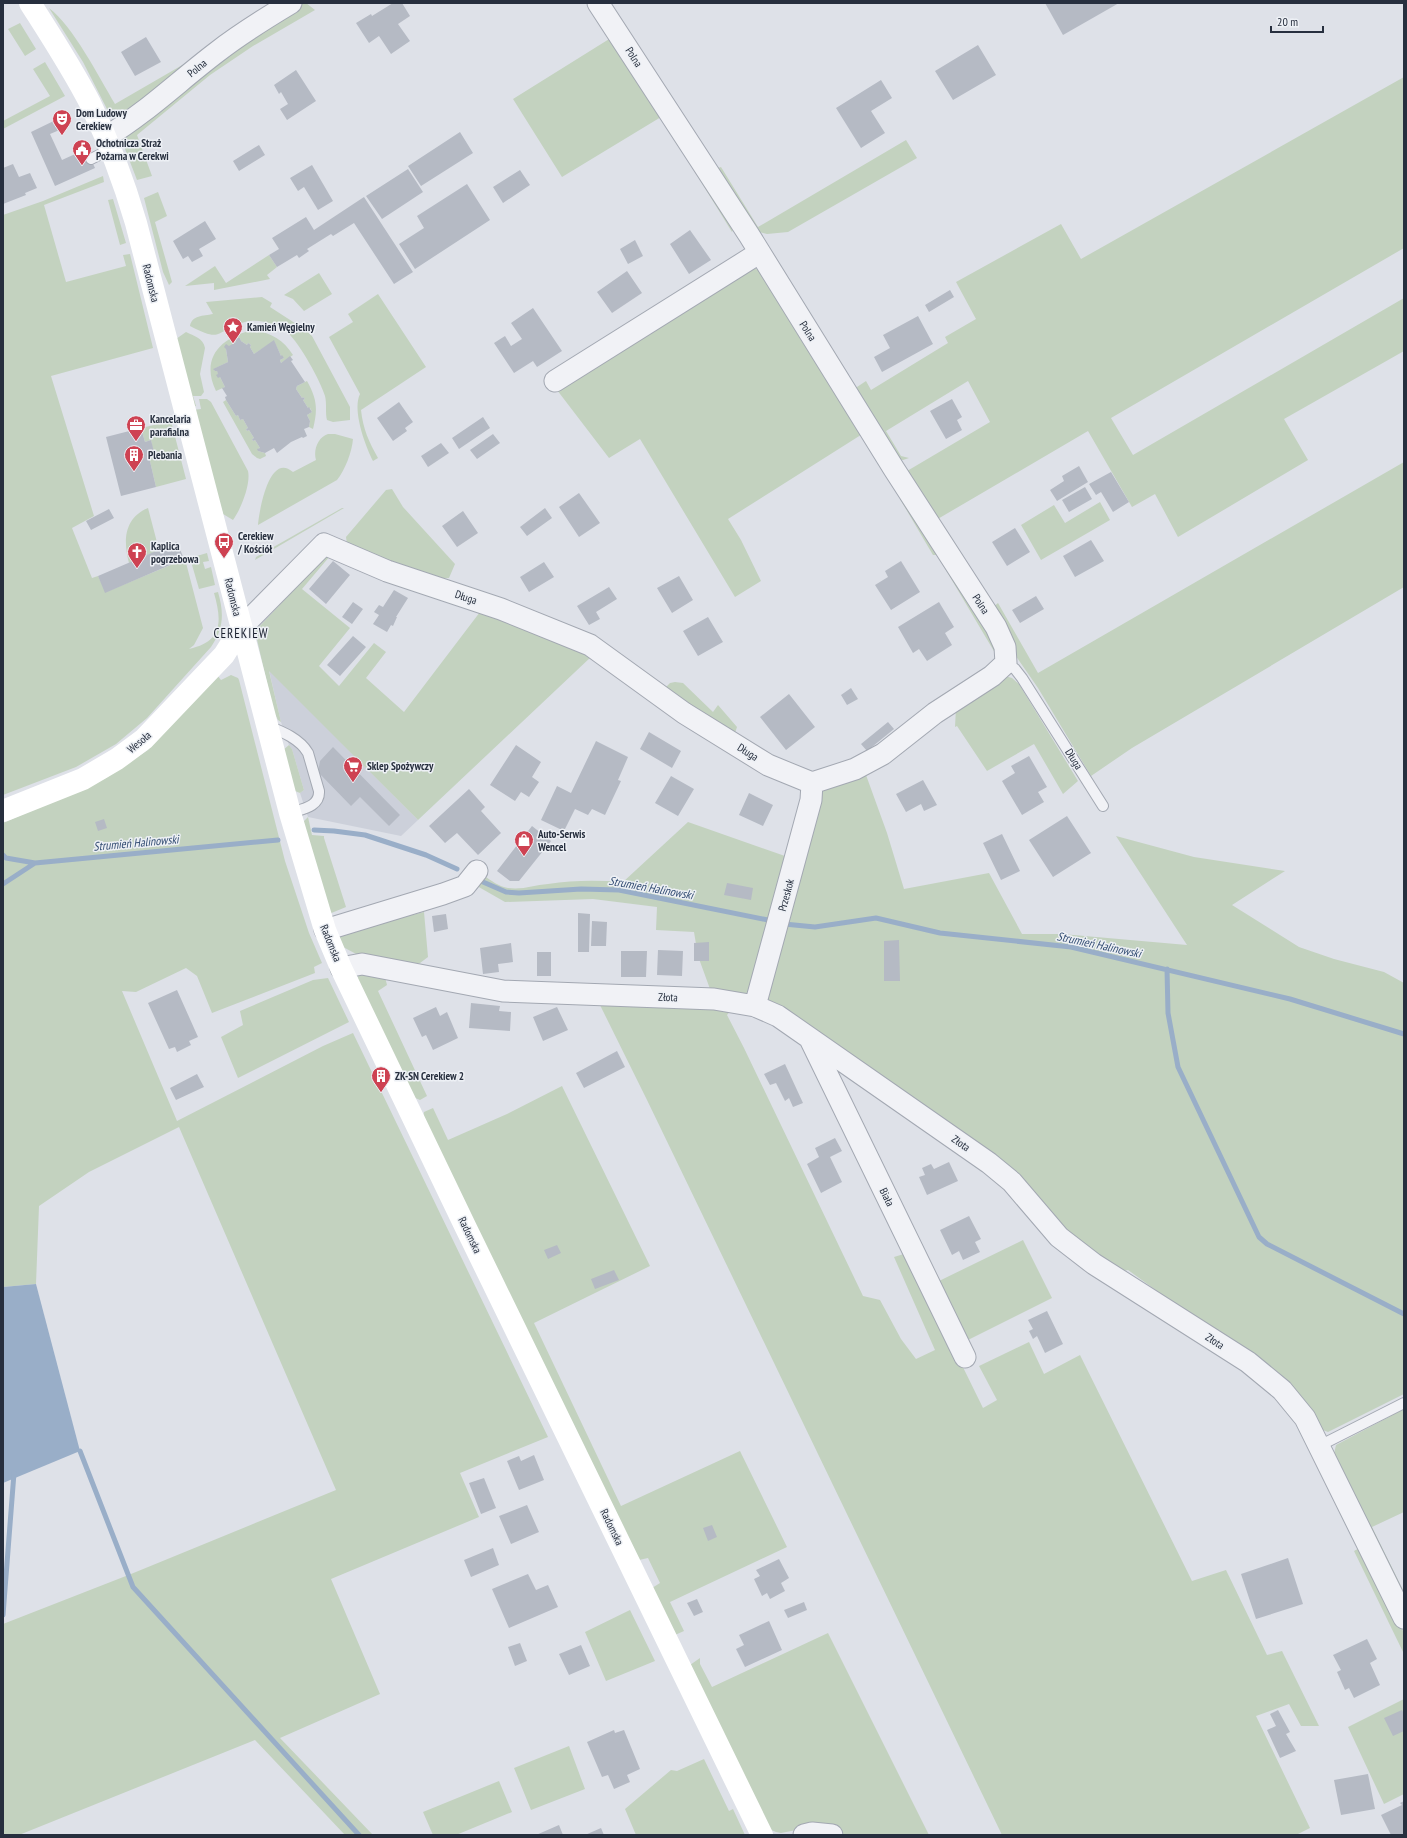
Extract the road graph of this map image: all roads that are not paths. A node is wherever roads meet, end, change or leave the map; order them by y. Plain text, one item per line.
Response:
1 (30, 3) edge
2 (291, 3) edge
3 (598, 3) edge
4 (108, 143) junction
5 (91, 159) dead end
6 (759, 253) junction
7 (555, 381) dead end
8 (241, 628) junction
9 (1006, 663) junction
10 (268, 726) junction
11 (812, 783) junction
12 (1104, 806) dead end
13 (3, 811) edge
14 (290, 812) junction
15 (477, 871) dead end
16 (325, 930) junction
17 (341, 968) junction
18 (755, 1006) junction
19 (808, 1036) junction
20 (965, 1357) dead end
21 (1404, 1402) edge
22 (1319, 1446) junction
23 (1404, 1618) edge
24 (762, 1835) edge
25 (804, 1835) edge
26 (832, 1835) edge

1 - 4 street, Radomska
2 - 4 street, Polna
3 - 6 street, Polna
4 - 5 lane
4 - 8 street, Radomska
6 - 7 street
6 - 9 street, Polna
8 - 10 street, Radomska
8 - 11 street, Długa
8 - 13 street, Wesoła
9 - 11 street
9 - 12 lane, Długa
10 - 14 street, Radomska
10 - 14 lane
11 - 18 street, Przeskok
14 - 16 street, Radomska
15 - 16 street
16 - 17 street, Radomska
17 - 18 street, Złota
17 - 24 street, Radomska
18 - 19 street, Złota
19 - 20 street, Biała
19 - 22 street, Złota
21 - 22 lane
22 - 23 street, Złota
25 - 26 street

